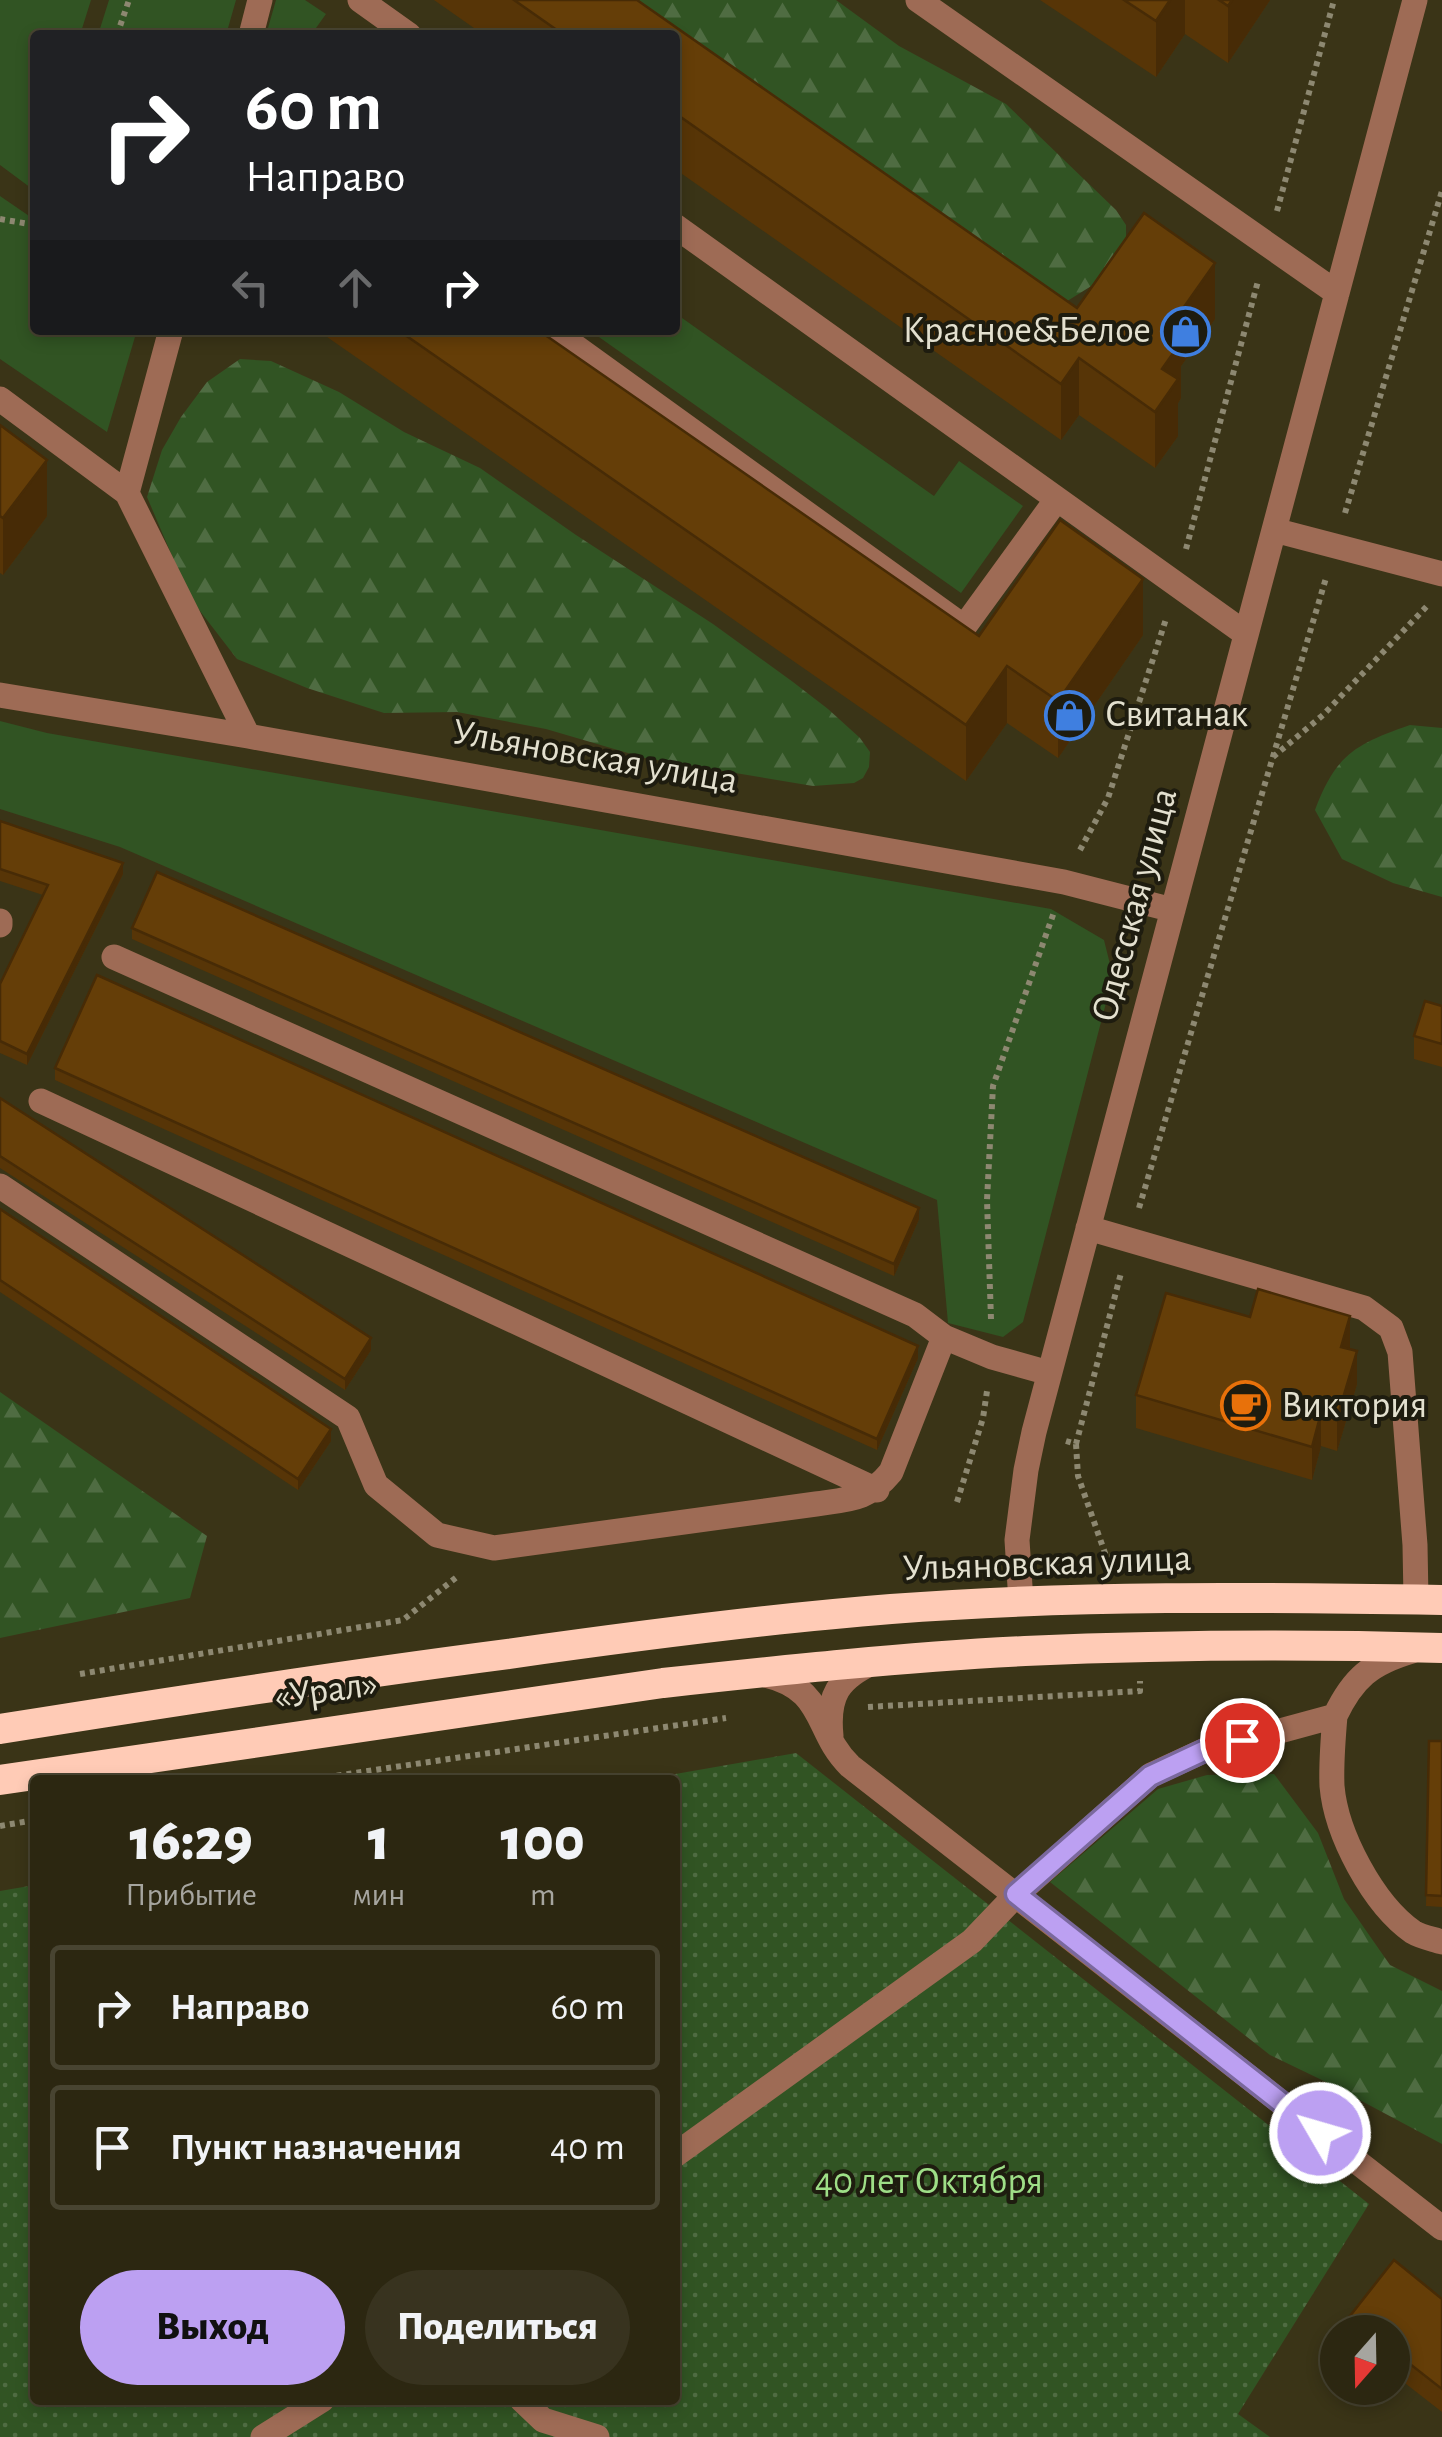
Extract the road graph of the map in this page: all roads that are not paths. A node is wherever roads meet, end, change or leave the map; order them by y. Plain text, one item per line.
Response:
1 (260, 0) edge
2 (360, 0) edge
3 (918, 0) edge
4 (1415, 0) edge
5 (252, 30) edge
6 (401, 30) edge
7 (680, 230) edge
8 (1337, 293) junction
9 (170, 335) edge
10 (559, 335) edge
11 (0, 399) edge
12 (127, 493) junction
13 (1057, 500) junction
14 (1274, 530) junction
15 (1442, 574) edge
16 (1246, 634) junction
17 (0, 695) edge
18 (248, 736) junction
19 (1173, 910) junction
20 (114, 957) dead end
21 (41, 1101) dead end
22 (0, 1186) edge
23 (1088, 1228) junction
24 (944, 1337) junction
25 (1050, 1373) junction
26 (877, 1490) junction
27 (1429, 1599) edge
28 (1020, 1602) junction
29 (657, 1634) joint
30 (1316, 1647) junction
31 (1433, 1648) edge
32 (1024, 1652) junction
33 (875, 1662) junction
34 (754, 1673) junction
35 (1340, 1705) junction
36 (0, 1729) edge
37 (832, 1741) junction
38 (34, 1775) edge
39 (30, 1776) edge
40 (0, 1780) edge
41 (1016, 1894) junction
42 (1442, 1942) edge
43 (680, 2151) edge
44 (1442, 2228) edge
45 (314, 2405) edge
46 (527, 2405) edge
47 (263, 2437) edge
48 (598, 2437) edge

1 - 5 street
2 - 6 street
3 - 8 street
4 - 8 street, Одесская улица
7 - 13 street
8 - 14 street, Одесская улица
9 - 12 street
10 - 13 street
11 - 12 street
12 - 18 street
13 - 16 street
14 - 15 street
14 - 16 street, Одесская улица
16 - 19 street, Одесская улица
17 - 18 street, Ульяновская улица
18 - 19 street, Ульяновская улица
19 - 23 street, Одесская улица
20 - 24 street
21 - 26 street
22 - 26 street
23 - 25 street, Одесская улица
23 - 27 street
24 - 25 street
24 - 26 street
25 - 28 street, Одесская улица
27 - 28 highway, Ульяновская улица
28 - 29 highway, Ульяновская улица
28 - 32 highway
29 - 36 highway, «Урал»
30 - 31 highway
30 - 32 highway
30 - 35 street
31 - 35 street
32 - 33 highway
33 - 34 highway
33 - 37 street
34 - 37 street
34 - 38 highway, «Урал»
35 - 41 street
35 - 42 street
37 - 41 street
39 - 40 highway, «Урал»
41 - 43 street
41 - 44 street
45 - 47 street
46 - 48 street

